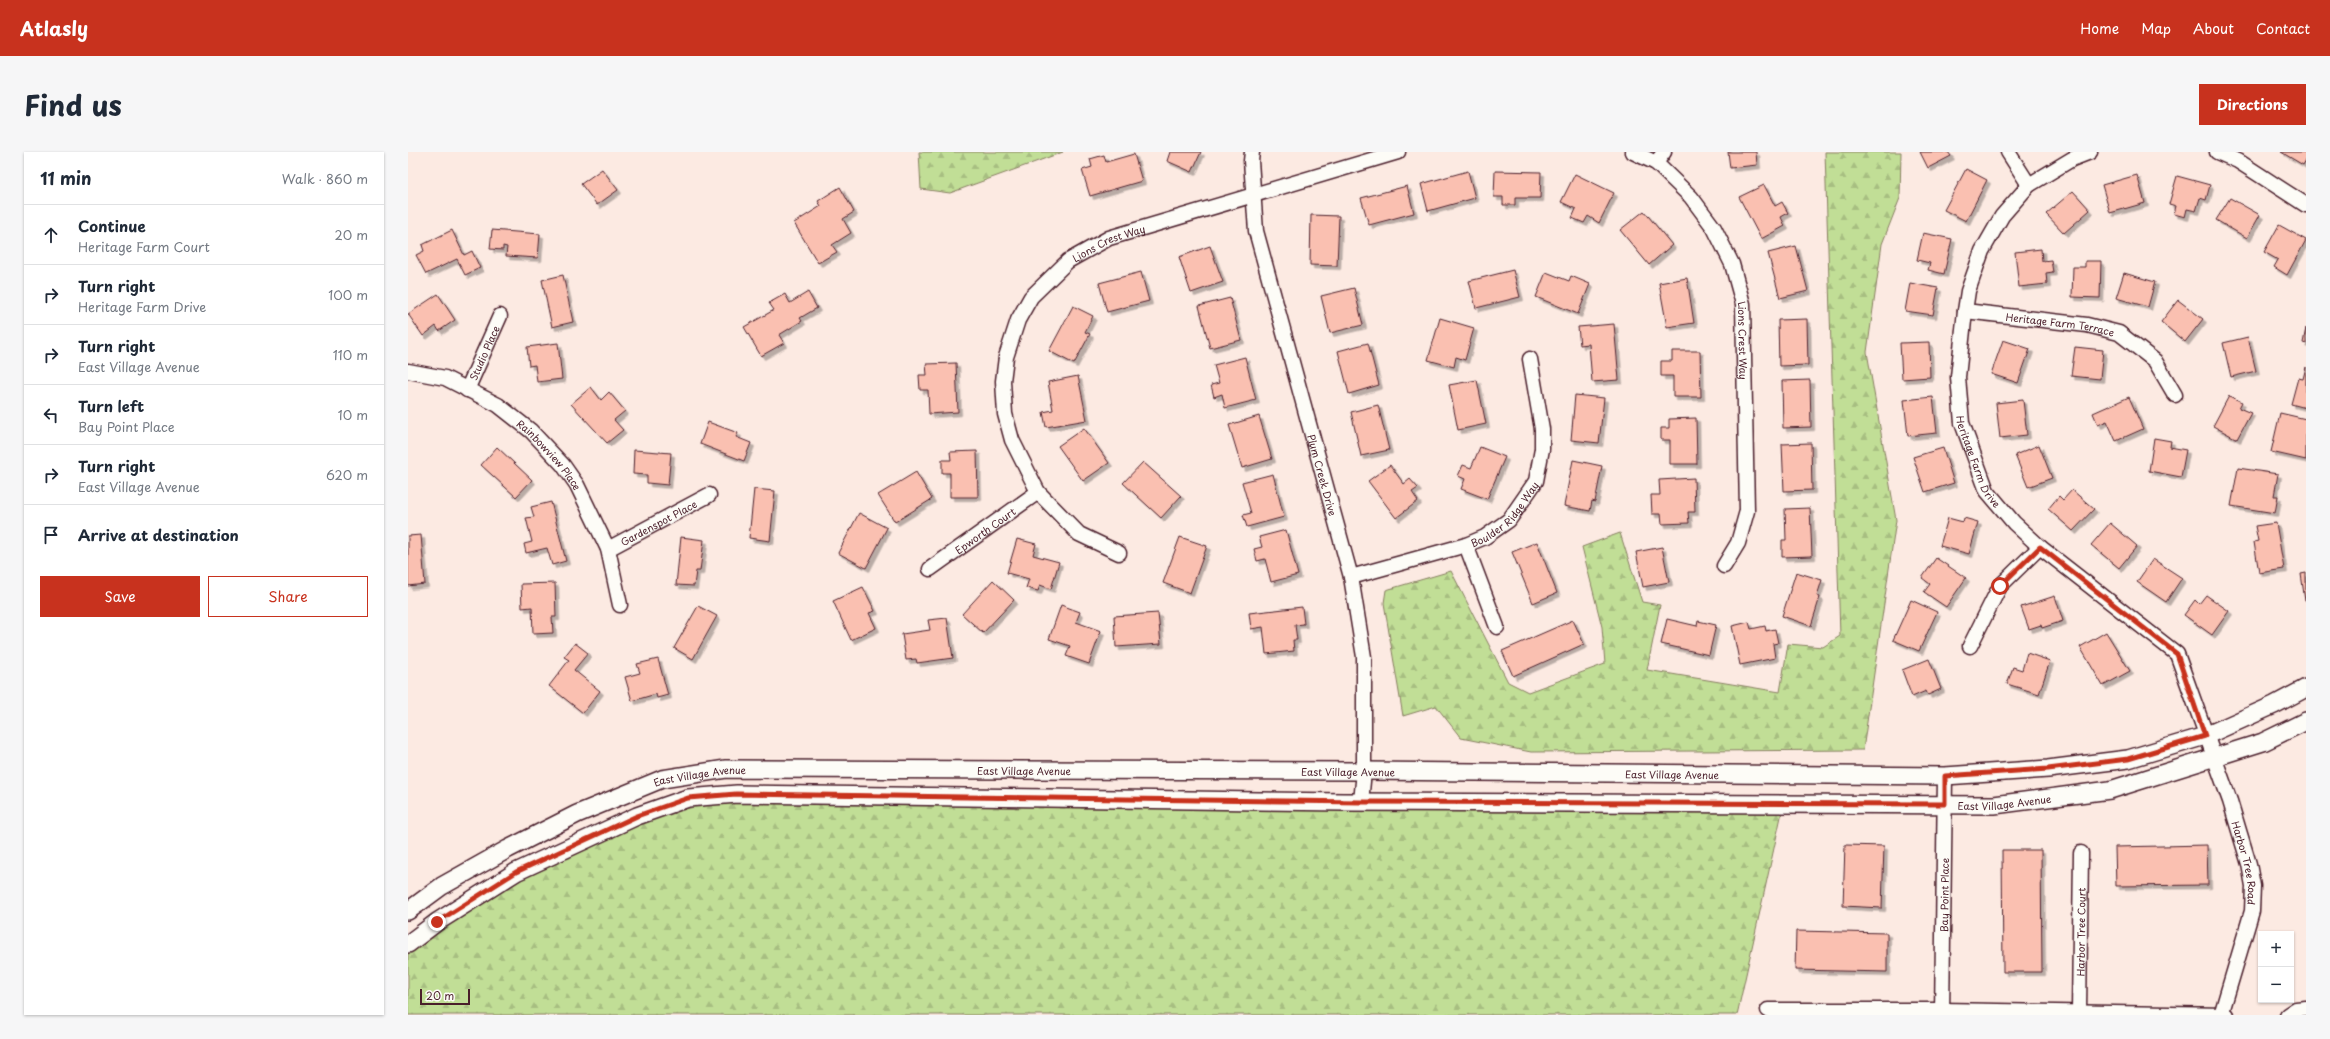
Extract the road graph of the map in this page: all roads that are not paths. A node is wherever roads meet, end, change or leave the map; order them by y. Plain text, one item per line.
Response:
1 (1252, 152) edge
2 (1398, 152) edge
3 (1632, 152) edge
4 (2008, 152) edge
5 (2090, 152) edge
6 (2216, 152) edge
7 (1660, 158) edge
8 (2029, 184) junction
9 (1253, 195) junction
10 (2306, 205) edge
11 (1964, 311) junction
12 (500, 316) dead end
13 (1530, 359) dead end
14 (408, 371) edge
15 (467, 390) junction
16 (2175, 395) dead end
17 (1038, 492) junction
18 (709, 495) dead end
19 (1466, 545) junction
20 (2040, 547) junction
21 (608, 549) junction
22 (1120, 553) dead end
23 (1724, 566) dead end
24 (930, 569) dead end
25 (1351, 577) junction
26 (620, 605) dead end
27 (1497, 627) dead end
28 (1970, 646) dead end
29 (2306, 688) edge
30 (2306, 721) edge
31 (2205, 736) junction
32 (2214, 759) junction
33 (1364, 771) junction
34 (1945, 776) junction
35 (1361, 802) junction
36 (1945, 804) junction
37 (2081, 853) dead end
38 (408, 911) edge
39 (408, 944) edge
40 (2306, 1008) edge
41 (1768, 1010) dead end
42 (1942, 1012) edge
43 (2079, 1012) junction
44 (2223, 1015) edge
45 (2287, 1015) edge

1 - 9 street, Plum Creek Drive
2 - 9 street, Lions Crest Way
3 - 7 street, Lions Crest Way
4 - 8 street
5 - 8 street, Heritage Farm Drive
6 - 10 street
7 - 23 street, Lions Crest Way
8 - 11 street, Heritage Farm Drive
9 - 17 street, Lions Crest Way
9 - 25 street, Plum Creek Drive
11 - 16 street, Heritage Farm Terrace
11 - 20 street, Heritage Farm Drive
12 - 15 street, Studio Place
13 - 19 street, Boulder Ridge Way
14 - 15 street, Rainbowview Place
15 - 21 street, Rainbowview Place
17 - 22 street, Lions Crest Way
17 - 24 street, Epworth Court
18 - 21 street, Gardenspot Place
19 - 25 street, Boulder Ridge Way
19 - 27 street
20 - 28 street
20 - 31 street, Heritage Farm Drive
21 - 26 street, Rainbowview Place
25 - 33 street, Plum Creek Drive
29 - 31 street, East Village Avenue
30 - 32 street, East Village Avenue
31 - 32 street, Harbor Tree Road
31 - 34 street, East Village Avenue
32 - 36 street, East Village Avenue
32 - 44 street, Harbor Tree Road
33 - 34 street, East Village Avenue
33 - 35 street, Plum Creek Drive
33 - 38 street, East Village Avenue
34 - 36 street, Bay Point Place
35 - 36 street, East Village Avenue
35 - 39 street, East Village Avenue
36 - 42 street, Bay Point Place
37 - 43 street, Harbor Tree Court
40 - 45 street
41 - 42 street
42 - 43 street
43 - 44 street

